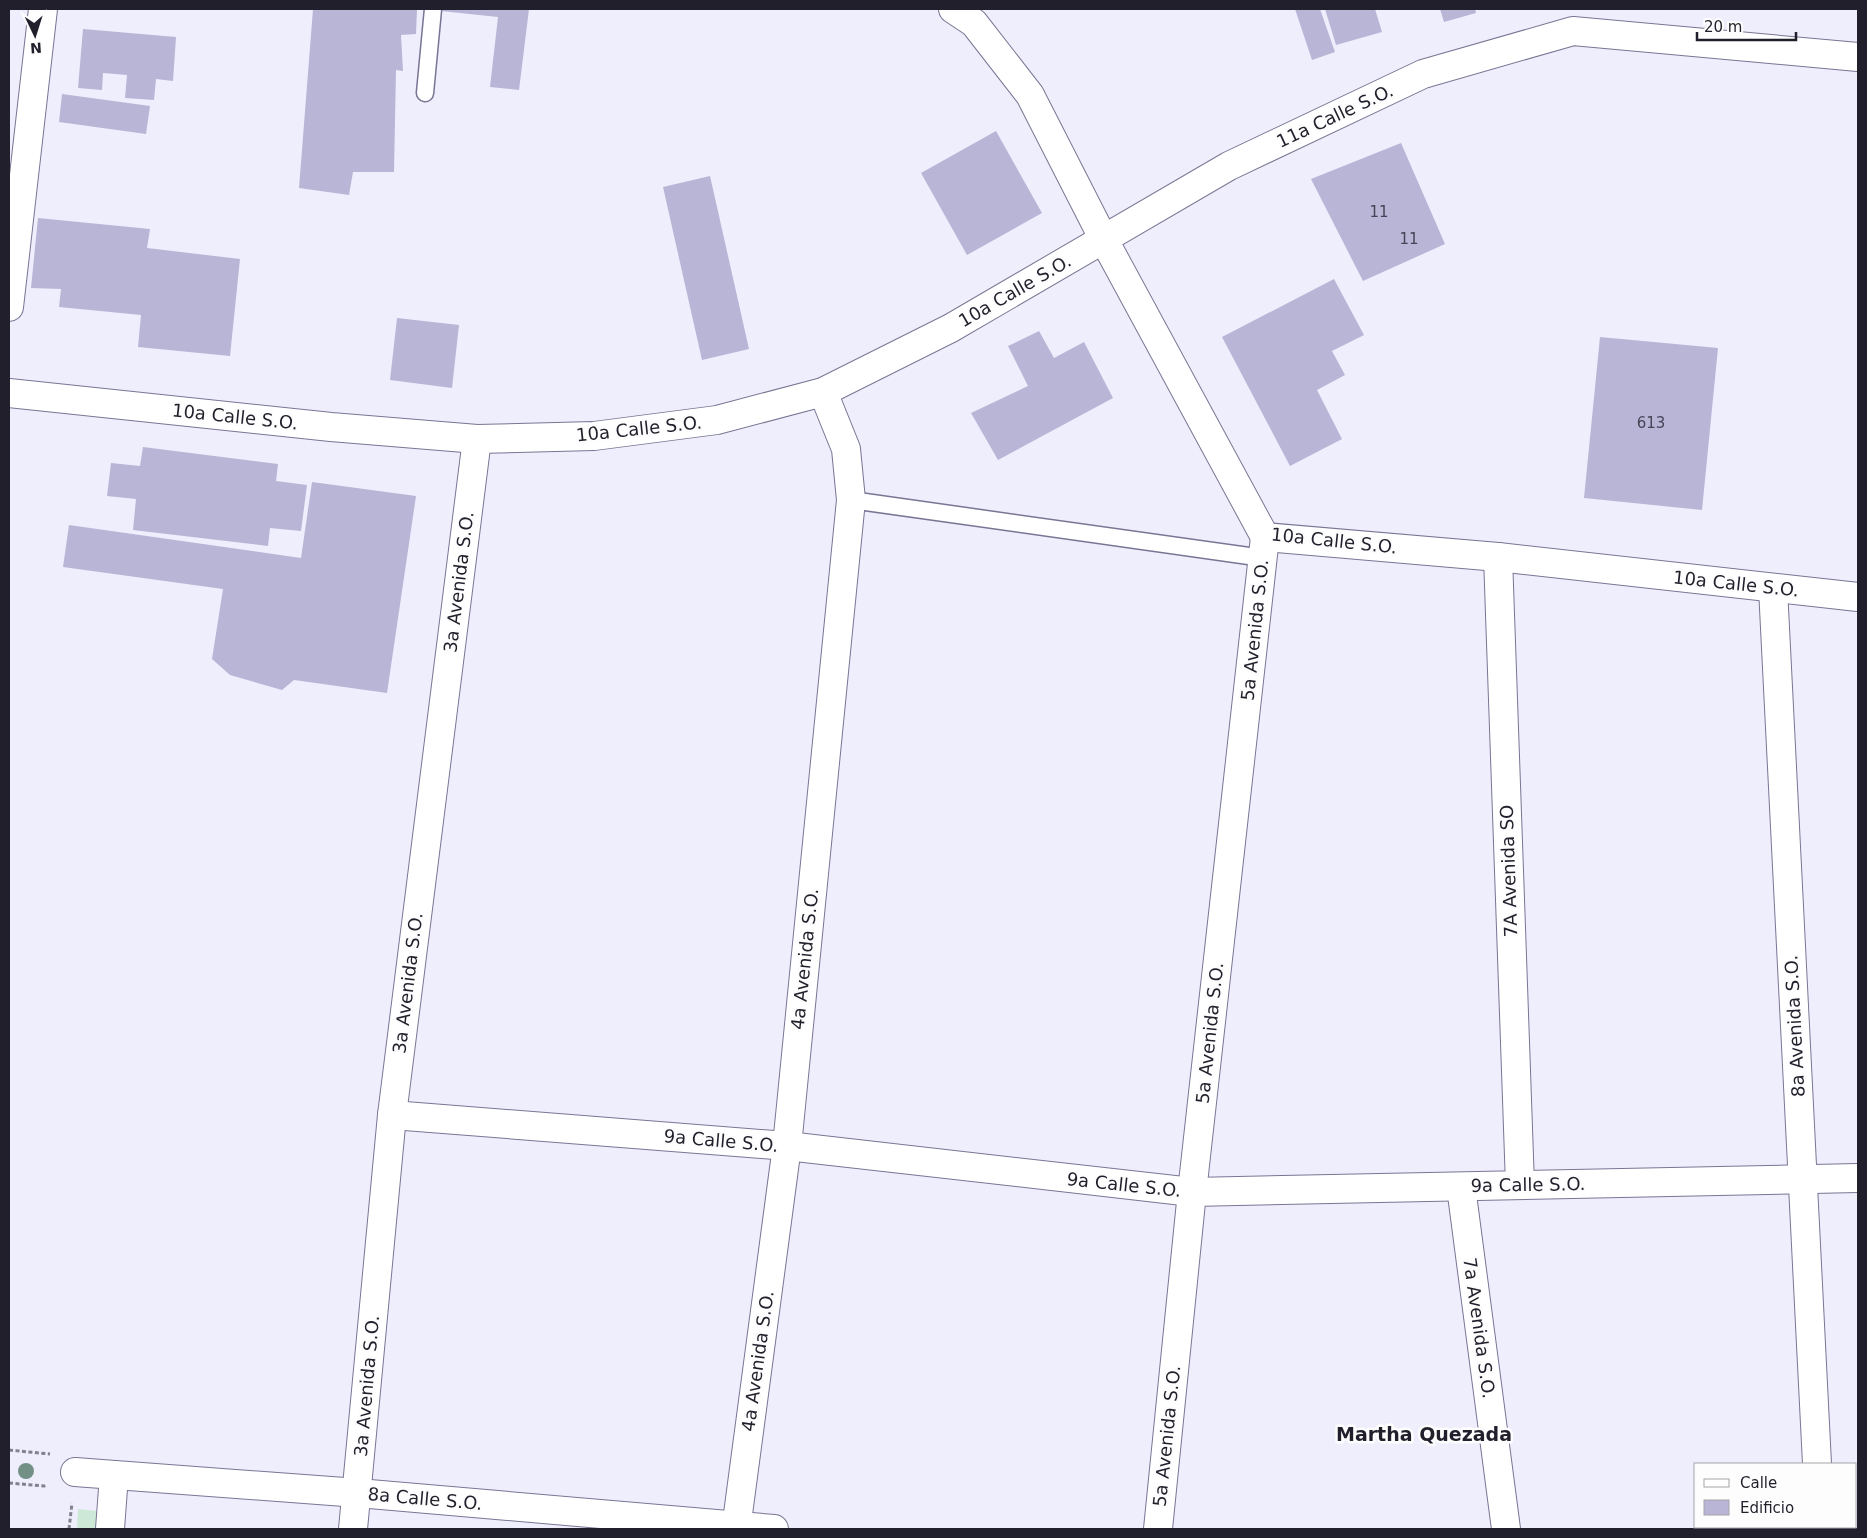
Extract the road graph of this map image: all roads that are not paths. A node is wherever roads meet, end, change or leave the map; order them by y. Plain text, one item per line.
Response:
1 (43, 9) edge
2 (433, 9) edge
3 (954, 9) edge
4 (1858, 57) edge
5 (425, 92) dead end
6 (1104, 240) junction
7 (9, 307) edge
8 (823, 392) junction
9 (9, 393) edge
10 (477, 439) junction
11 (851, 500) junction
12 (1264, 548) junction
13 (1498, 557) junction
14 (1773, 588) junction
15 (1858, 597) edge
16 (392, 1115) junction
17 (787, 1146) junction
18 (1858, 1178) edge
19 (1803, 1180) junction
20 (1520, 1185) junction
21 (1461, 1187) junction
22 (1192, 1192) junction
23 (1817, 1463) edge
24 (75, 1472) road end
25 (114, 1475) junction
26 (358, 1493) junction
27 (736, 1527) edge
28 (110, 1529) edge
29 (353, 1529) edge
30 (774, 1529) edge
31 (1158, 1529) edge
32 (1506, 1529) edge

1 - 7 street
2 - 5 lane
3 - 6 street
4 - 6 street, 11a Calle S.O.
6 - 8 street, 10a Calle S.O.
6 - 12 street, 10a Calle S.O.
8 - 10 street, 10a Calle S.O.
8 - 11 street, 4a Avenida S.O.
9 - 10 street, 10a Calle S.O.
10 - 16 street, 3a Avenida S.O.
11 - 12 lane
11 - 17 street, 4a Avenida S.O.
12 - 13 street, 10a Calle S.O.
12 - 22 street, 5a Avenida S.O.
13 - 14 street, 10a Calle S.O.
13 - 20 street, 7A Avenida SO
14 - 15 street, 10a Calle S.O.
14 - 19 street, 8a Avenida S.O.
16 - 17 street, 9a Calle S.O.
16 - 26 street, 3a Avenida S.O.
17 - 22 street, 9a Calle S.O.
17 - 27 street, 4a Avenida S.O.
18 - 19 street, 9a Calle S.O.
19 - 20 street, 9a Calle S.O.
19 - 23 street, 8a Avenida S.O.
20 - 21 street, 9a Calle S.O.
21 - 22 street, 9a Calle S.O.
21 - 32 street, 7a Avenida S.O.
22 - 31 street, 5a Avenida S.O.
24 - 25 street, 8a Calle S.O.
25 - 26 street, 8a Calle S.O.
25 - 28 street
26 - 27 street, 8a Calle S.O.
26 - 29 street, 3a Avenida S.O.
27 - 30 street, 8a Calle S.O.

